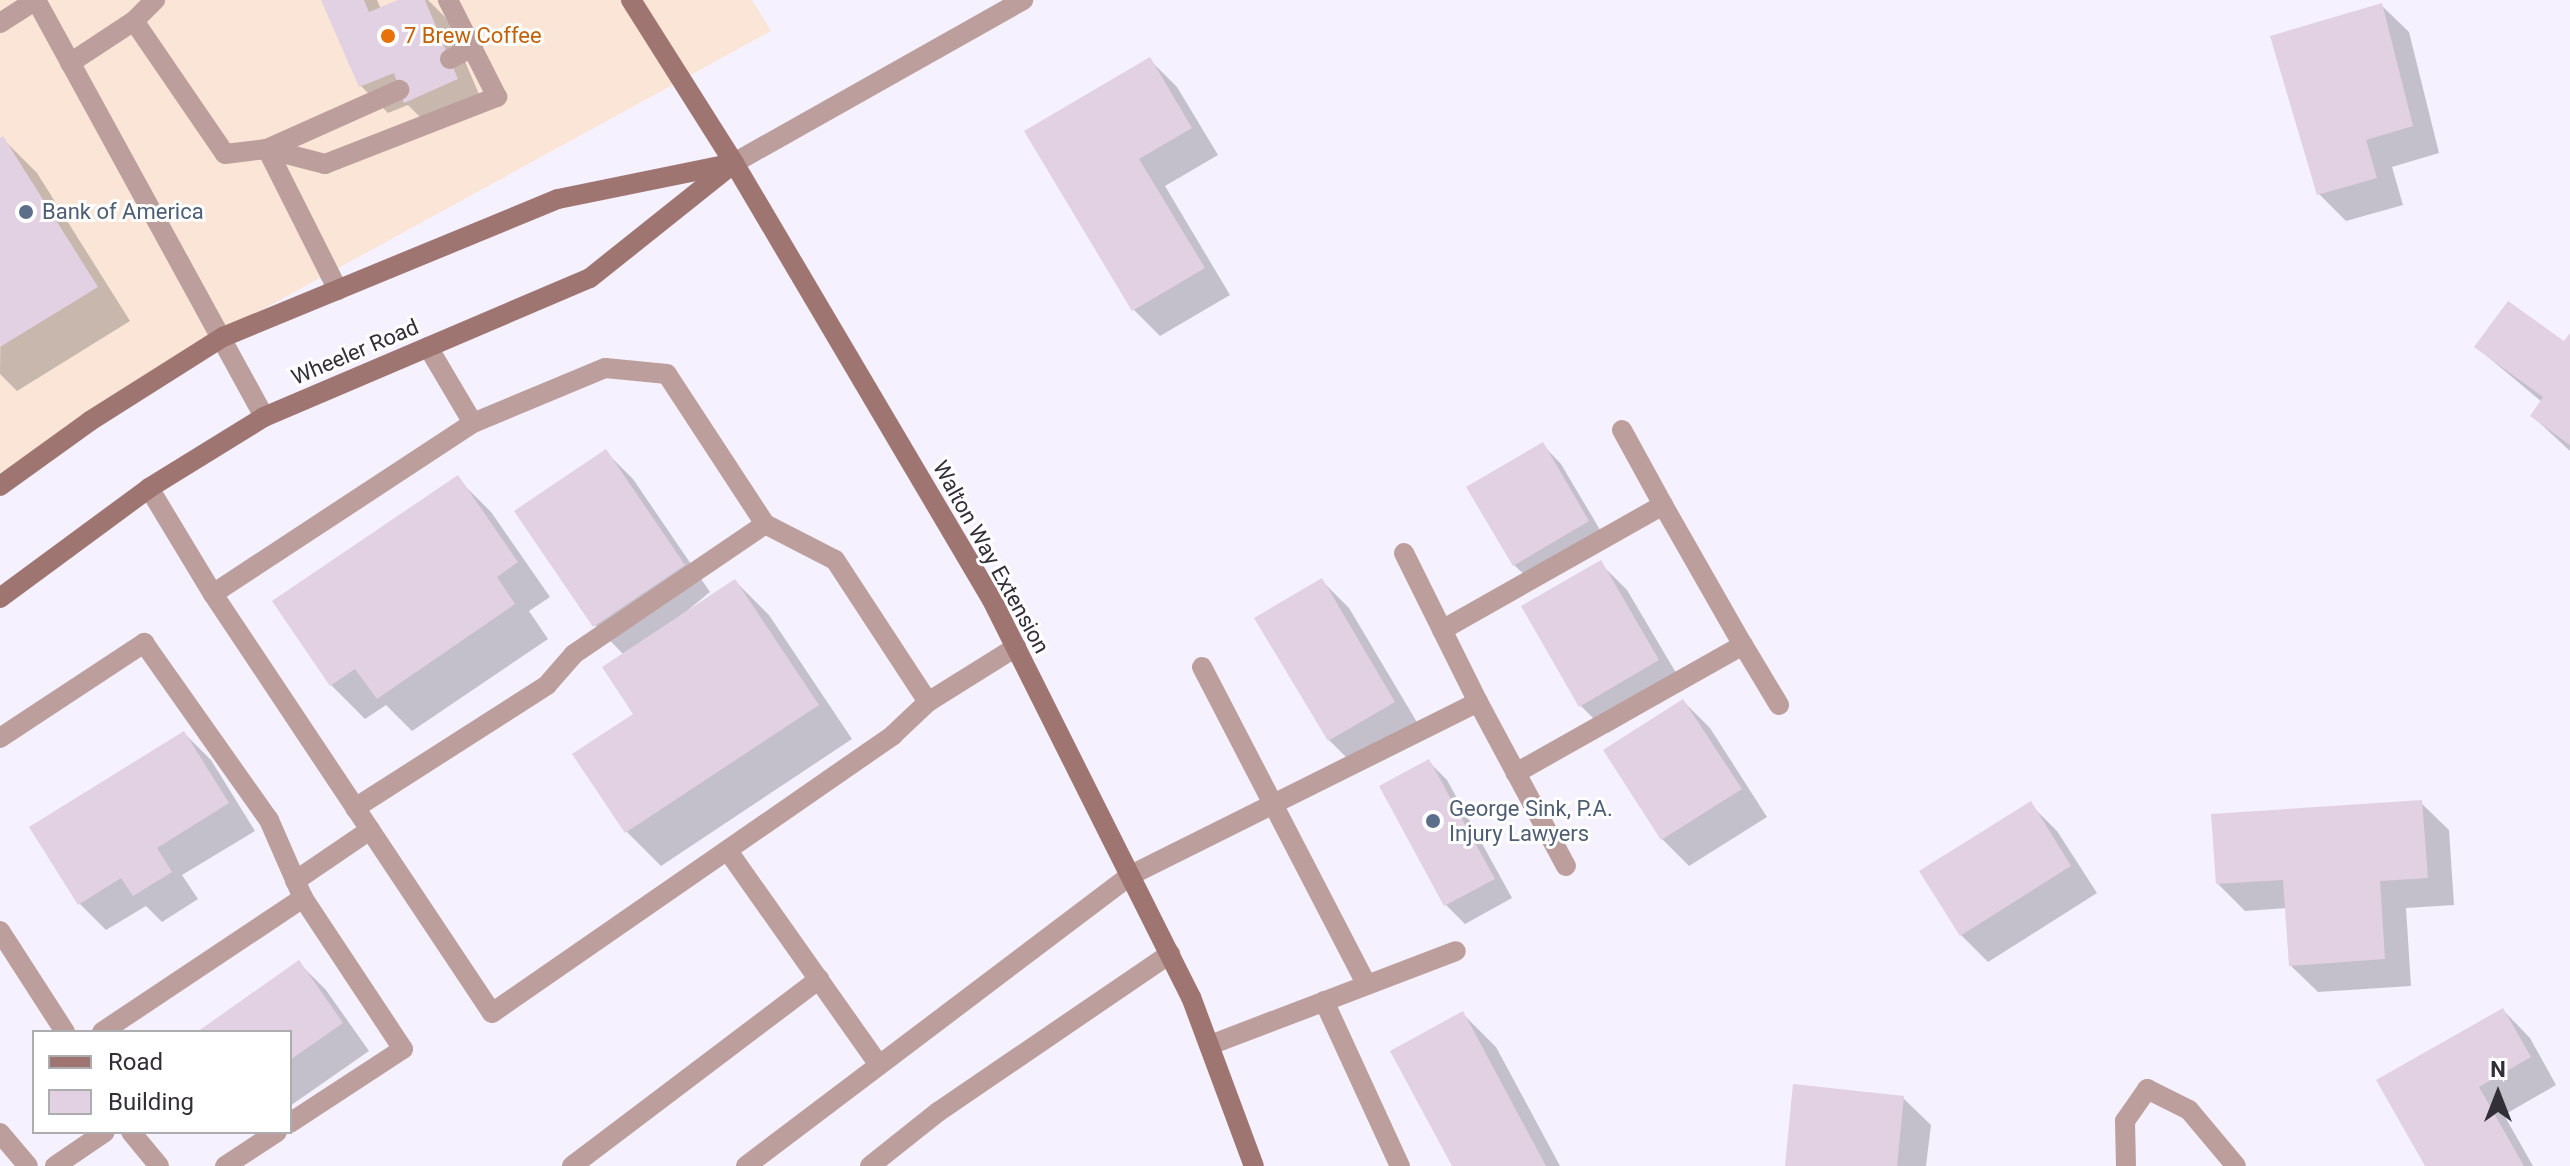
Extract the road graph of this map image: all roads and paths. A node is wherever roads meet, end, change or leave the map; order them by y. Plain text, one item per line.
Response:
1 (36, 0) edge
2 (155, 0) edge
3 (448, 0) edge
4 (631, 0) edge
5 (1023, 0) edge
6 (134, 21) junction
7 (0, 23) edge
8 (473, 47) junction
9 (450, 59) dead end
10 (70, 63) junction
11 (399, 90) dead end
12 (267, 149) junction
13 (734, 163) junction
14 (338, 290) junction
15 (223, 337) junction
16 (428, 347) junction
17 (264, 417) junction
18 (473, 423) junction
19 (1622, 430) dead end
20 (0, 486) edge
21 (149, 488) junction
22 (1663, 505) junction
23 (765, 524) junction
24 (1404, 553) dead end
25 (213, 594) junction
26 (0, 598) edge
27 (1442, 630) junction
28 (1743, 645) junction
29 (1016, 647) junction
30 (1202, 667) dead end
31 (928, 702) junction
32 (1478, 702) junction
33 (1779, 705) dead end
34 (0, 738) edge
35 (1516, 773) junction
36 (1272, 805) junction
37 (355, 808) junction
38 (370, 830) junction
39 (728, 851) junction
40 (1566, 866) dead end
41 (1129, 876) junction
42 (299, 889) junction
43 (0, 931) edge
44 (1456, 951) dead end
45 (1170, 954) junction
46 (819, 979) junction
47 (1367, 985) junction
48 (1324, 1001) junction
49 (64, 1030) edge
50 (105, 1030) edge
51 (1210, 1045) junction
52 (879, 1065) junction
53 (292, 1122) edge
54 (0, 1133) edge
55 (102, 1134) edge
56 (133, 1134) edge
57 (274, 1134) edge
58 (28, 1166) edge
59 (55, 1166) edge
60 (159, 1166) edge
61 (225, 1166) edge
62 (572, 1166) edge
63 (746, 1166) edge
64 (870, 1166) edge
65 (1254, 1166) edge
66 (1400, 1166) edge
67 (2126, 1166) edge
68 (2236, 1166) edge

1 - 7 street
1 - 10 street
2 - 6 street
3 - 8 street
4 - 13 main road, Walton Way Extension
5 - 13 street, Wheeler Road
6 - 10 street
6 - 12 street
8 - 9 street
8 - 12 street
10 - 15 street
11 - 12 street
12 - 14 street
13 - 14 main road, Wheeler Road
13 - 16 main road, Wheeler Road
13 - 29 main road, Walton Way Extension
14 - 15 main road, Wheeler Road
15 - 17 street
15 - 20 main road, Wheeler Road
16 - 17 main road, Wheeler Road
16 - 18 street
17 - 21 main road, Wheeler Road
18 - 23 street
18 - 25 street
19 - 22 street
21 - 25 street
21 - 26 main road, Wheeler Road
22 - 27 street
22 - 28 street
23 - 31 street
23 - 37 street
24 - 27 street
25 - 37 street
27 - 32 street
28 - 33 street
28 - 35 street
29 - 31 street
29 - 41 main road, Walton Way Extension
30 - 36 street
31 - 39 street
32 - 35 street
32 - 36 street
34 - 42 street
35 - 40 street
36 - 41 street
36 - 47 street
37 - 38 street
38 - 39 street
38 - 42 street
39 - 46 street
41 - 45 main road, Walton Way Extension
41 - 52 street
42 - 50 street
42 - 53 street
43 - 49 street
44 - 47 street
45 - 51 main road, Walton Way Extension
45 - 64 street
46 - 52 street
46 - 62 street
47 - 48 street
48 - 51 street
48 - 66 street
51 - 65 main road, Walton Way Extension
52 - 63 street
54 - 58 street
55 - 59 street
56 - 60 street
57 - 61 street
67 - 68 street

